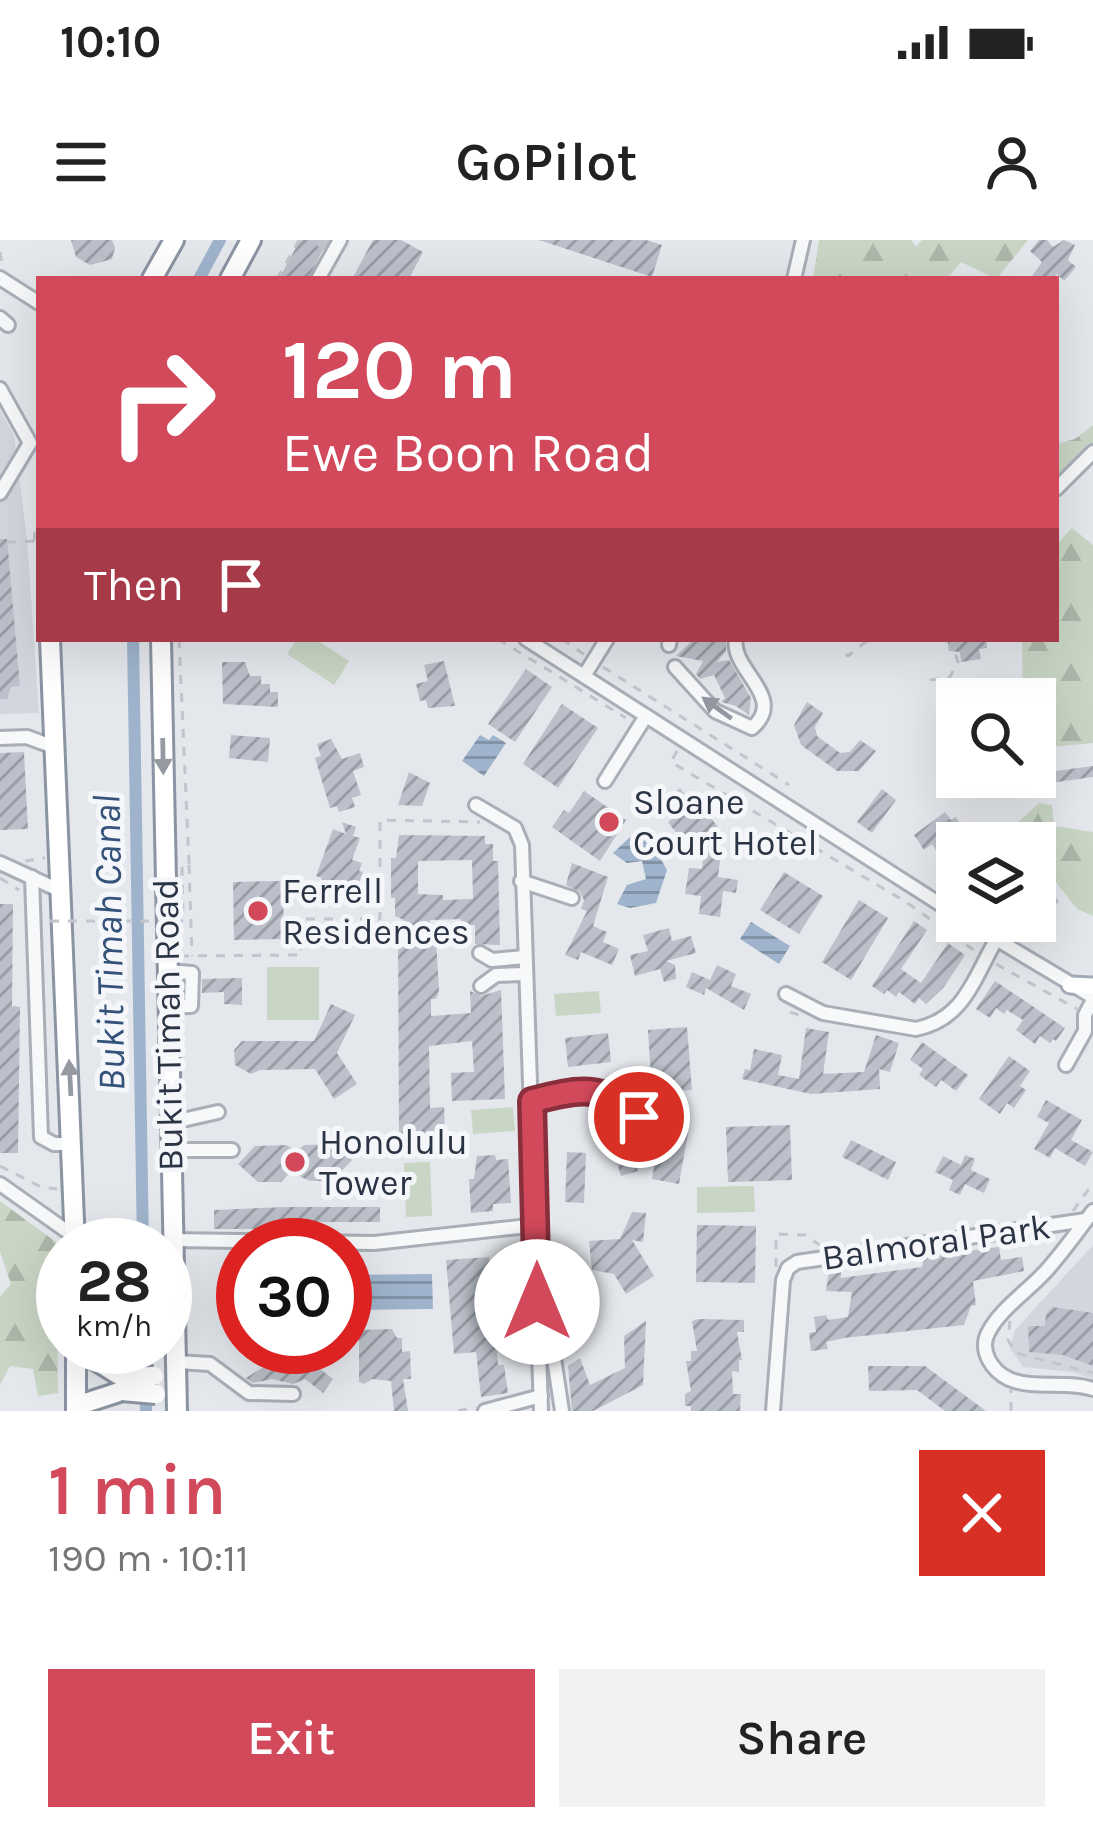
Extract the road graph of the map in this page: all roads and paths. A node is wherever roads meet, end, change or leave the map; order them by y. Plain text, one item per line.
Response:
1 (174, 240) edge
2 (251, 240) edge
3 (299, 240) edge
4 (340, 240) edge
5 (803, 240) edge
6 (0, 252) edge
7 (0, 265) edge
8 (154, 276) edge
9 (232, 276) edge
10 (280, 276) edge
11 (320, 276) edge
12 (795, 276) edge
13 (0, 278) edge
14 (36, 301) edge
15 (0, 389) edge
16 (34, 443) edge
17 (1093, 452) edge
18 (1059, 486) edge
19 (0, 493) edge
20 (7, 542) dead end
21 (36, 542) edge
22 (50, 642) edge
23 (161, 642) edge
24 (179, 642) edge
25 (503, 642) edge
26 (531, 642) edge
27 (566, 642) edge
28 (605, 642) edge
29 (736, 642) edge
30 (865, 642) edge
31 (956, 653) dead end
32 (846, 654) dead end
33 (593, 660) junction
34 (675, 667) dead end
35 (584, 676) junction
36 (930, 680) dead end
37 (53, 717) junction
38 (644, 720) junction
39 (27, 737) junction
40 (0, 738) edge
41 (54, 747) junction
42 (679, 748) dead end
43 (605, 781) dead end
44 (789, 785) dead end
45 (476, 805) dead end
46 (493, 822) dead end
47 (48, 857) dead end
48 (23, 862) dead end
49 (0, 863) edge
50 (189, 863) junction
51 (32, 878) junction
52 (521, 881) junction
53 (61, 891) junction
54 (572, 898) dead end
55 (936, 902) edge
56 (50, 920) dead end
57 (995, 942) edge
58 (999, 942) edge
59 (480, 953) dead end
60 (191, 956) junction
61 (525, 958) junction
62 (986, 958) junction
63 (166, 963) junction
64 (526, 974) junction
65 (1070, 985) junction
66 (481, 986) dead end
67 (1093, 986) edge
68 (786, 994) dead end
69 (1093, 998) edge
70 (1088, 1024) edge
71 (1066, 1065) dead end
72 (532, 1101) junction
73 (218, 1112) dead end
74 (639, 1117) dead end
75 (169, 1124) junction
76 (73, 1144) junction
77 (169, 1150) junction
78 (232, 1150) dead end
79 (0, 1166) edge
80 (1093, 1183) edge
81 (0, 1184) edge
82 (59, 1190) dead end
83 (1089, 1215) edge
84 (45, 1218) edge
85 (75, 1218) edge
86 (171, 1218) edge
87 (1064, 1223) junction
88 (537, 1225) junction
89 (192, 1240) edge
90 (1012, 1318) dead end
91 (538, 1353) junction
92 (192, 1361) edge
93 (1093, 1373) edge
94 (76, 1374) edge
95 (109, 1374) edge
96 (164, 1374) edge
97 (176, 1374) edge
98 (122, 1384) junction
99 (155, 1385) junction
100 (1024, 1388) dead end
101 (1093, 1390) edge
102 (293, 1394) dead end
103 (541, 1404) edge
104 (76, 1408) edge
105 (484, 1408) edge
106 (174, 1411) edge
107 (458, 1411) edge
108 (562, 1411) edge
109 (773, 1411) edge
110 (1011, 1411) edge

1 - 8 highway
2 - 9 highway
3 - 10 path
4 - 11 street
5 - 12 street
6 - 7 path
13 - 14 street
15 - 16 street
16 - 19 street
17 - 18 street
20 - 21 path, bridge
22 - 37 highway
23 -> 63 highway, Bukit Timah Road
24 - 50 path
25 - 38 path
26 - 35 street
27 - 33 path
28 - 33 street
29 -> 34 street
30 - 32 path
31 - 36 path
33 - 35 street
33 - 44 path
35 - 38 street
37 - 39 street
37 - 41 highway
38 - 43 street
38 - 55 street
39 - 40 street
39 - 41 street
41 - 53 highway
42 - 62 path
45 - 52 street
46 - 60 path
47 - 48 path
49 - 51 street
50 - 56 path, bridge
50 - 60 path
51 - 53 street
51 - 76 street
52 - 54 street
52 - 61 street
76 -> 53 highway
57 - 62 street
58 - 65 street
59 - 61 street
60 - 63 path
61 - 64 street
62 - 68 street
62 - 70 path
63 - 75 highway, Bukit Timah Road
64 - 66 street
64 - 72 street
65 - 67 main road
65 - 69 street
69 - 70 street
70 - 71 street
72 - 74 street
72 - 88 street
73 - 75 street
75 - 77 highway, Bukit Timah Road
76 - 85 highway
77 - 78 street
77 - 86 highway, Bukit Timah Road
79 - 82 path
80 - 87 path
81 - 84 street
83 - 87 street, Balmoral Park
83 - 101 street, Balmoral Park
87 - 109 street, Balmoral Park
88 - 89 street
88 - 91 street
90 - 93 path
91 - 103 street
91 - 108 street
92 - 102 street
94 - 104 highway
95 - 98 highway
96 - 99 highway
97 - 106 highway, Bukit Timah Road
98 - 99 highway, bridge
98 - 104 highway
99 - 106 highway
100 - 110 path
103 - 105 street
105 - 107 path

